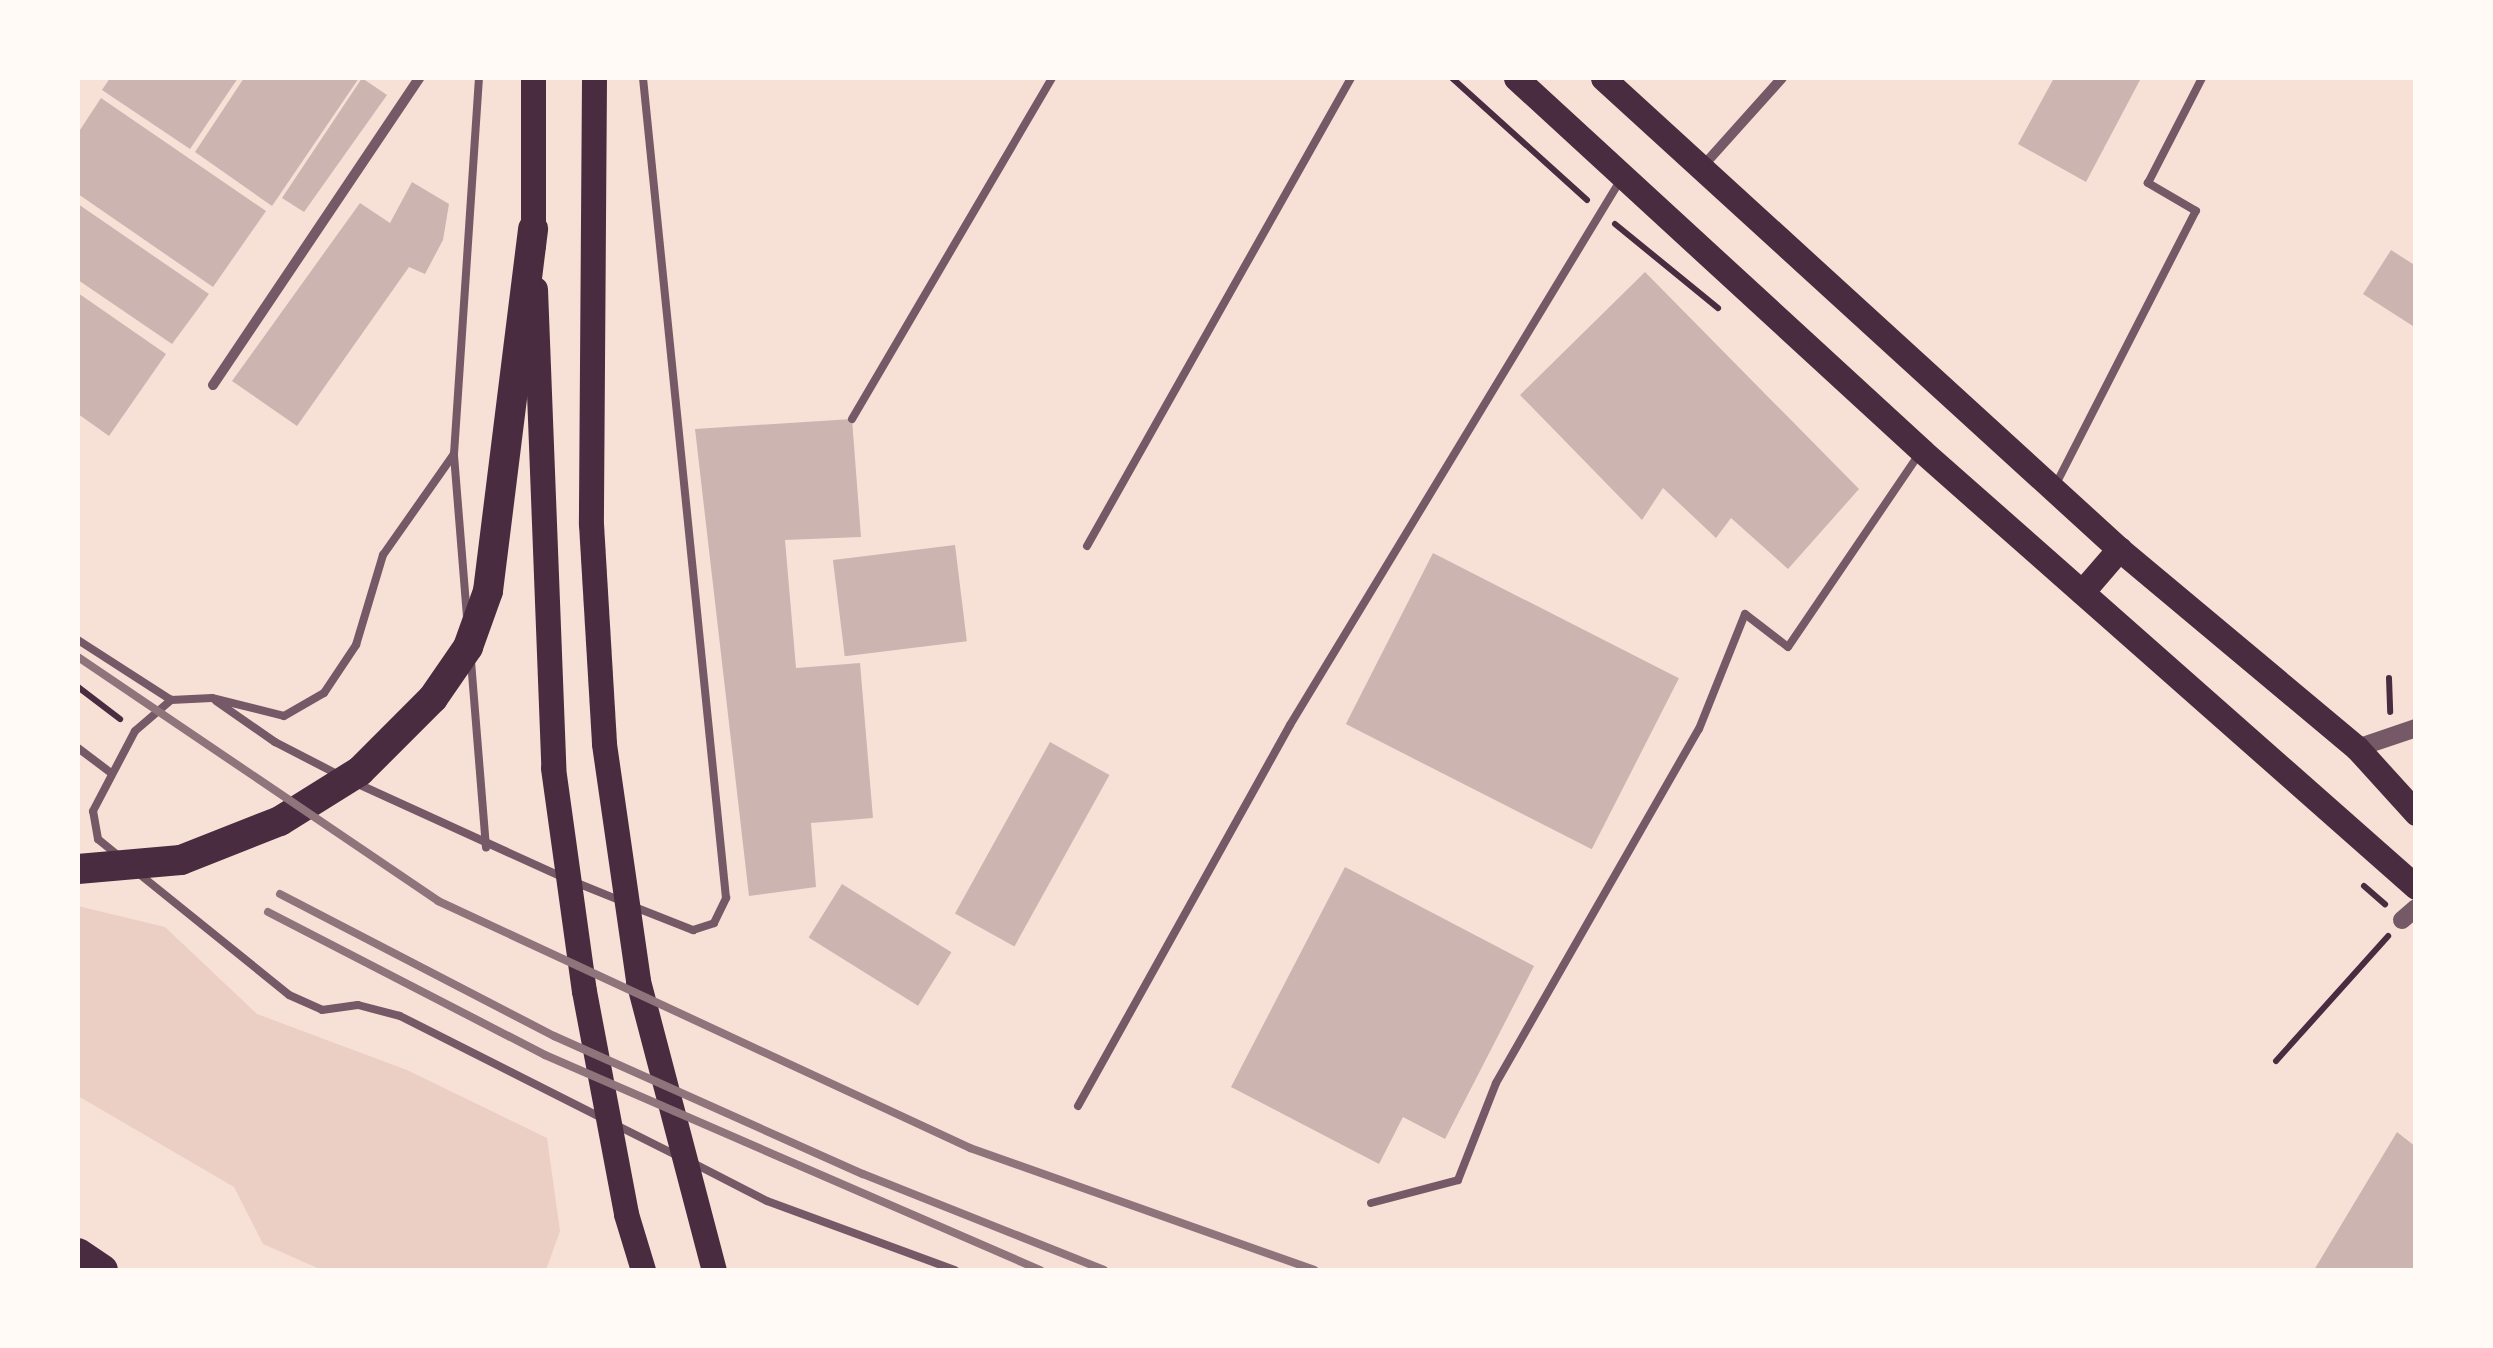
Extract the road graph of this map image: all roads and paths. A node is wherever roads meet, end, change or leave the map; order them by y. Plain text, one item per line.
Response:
1 (419, 78) edge
2 (480, 78) edge
3 (533, 78) edge
4 (594, 78) edge
5 (643, 78) edge
6 (1052, 78) edge
7 (1351, 78) edge
8 (1516, 78) edge
9 (1603, 78) edge
10 (1782, 78) edge
11 (2202, 78) edge
12 (1702, 167) junction
13 (1624, 175) junction
14 (533, 229) junction
15 (212, 385) dead end
16 (852, 419) dead end
17 (1922, 451) junction
18 (454, 454) junction
19 (2054, 488) junction
20 (1087, 546) dead end
21 (2119, 548) junction
22 (2082, 592) junction
23 (78, 640) edge
24 (469, 641) junction
25 (78, 687) edge
26 (212, 698) junction
27 (171, 700) junction
28 (2416, 728) edge
29 (136, 731) junction
30 (78, 748) edge
31 (2357, 748) junction
32 (110, 772) junction
33 (2416, 814) edge
34 (486, 847) junction
35 (78, 869) edge
36 (2416, 886) edge
37 (2409, 914) edge
38 (2276, 1061) dead end
39 (1078, 1106) dead end
40 (1371, 1203) dead end
41 (78, 1253) edge
42 (103, 1270) edge
43 (643, 1270) edge
44 (714, 1270) edge
45 (955, 1270) edge

1 - 15 street
2 - 18 lane
3 - 14 main road
4 - 44 main road
5 - 34 lane
6 - 16 lane
7 - 20 lane
8 - 13 main road
9 - 12 main road
10 - 12 street
11 - 19 lane
12 - 19 main road
13 - 17 main road
13 - 39 lane
14 - 24 highway
14 - 43 main road
17 - 22 main road
17 - 40 lane
18 - 24 lane
18 - 26 lane
19 - 21 main road
21 - 22 main road
21 - 31 main road
22 - 36 main road
23 - 27 lane
24 - 34 lane
24 - 35 highway
25 - 29 path
26 - 27 lane
26 - 34 lane
27 - 29 lane
28 - 31 street
29 - 32 lane
30 - 32 lane
31 - 33 main road
32 - 45 lane
37 - 38 path
41 - 42 highway

